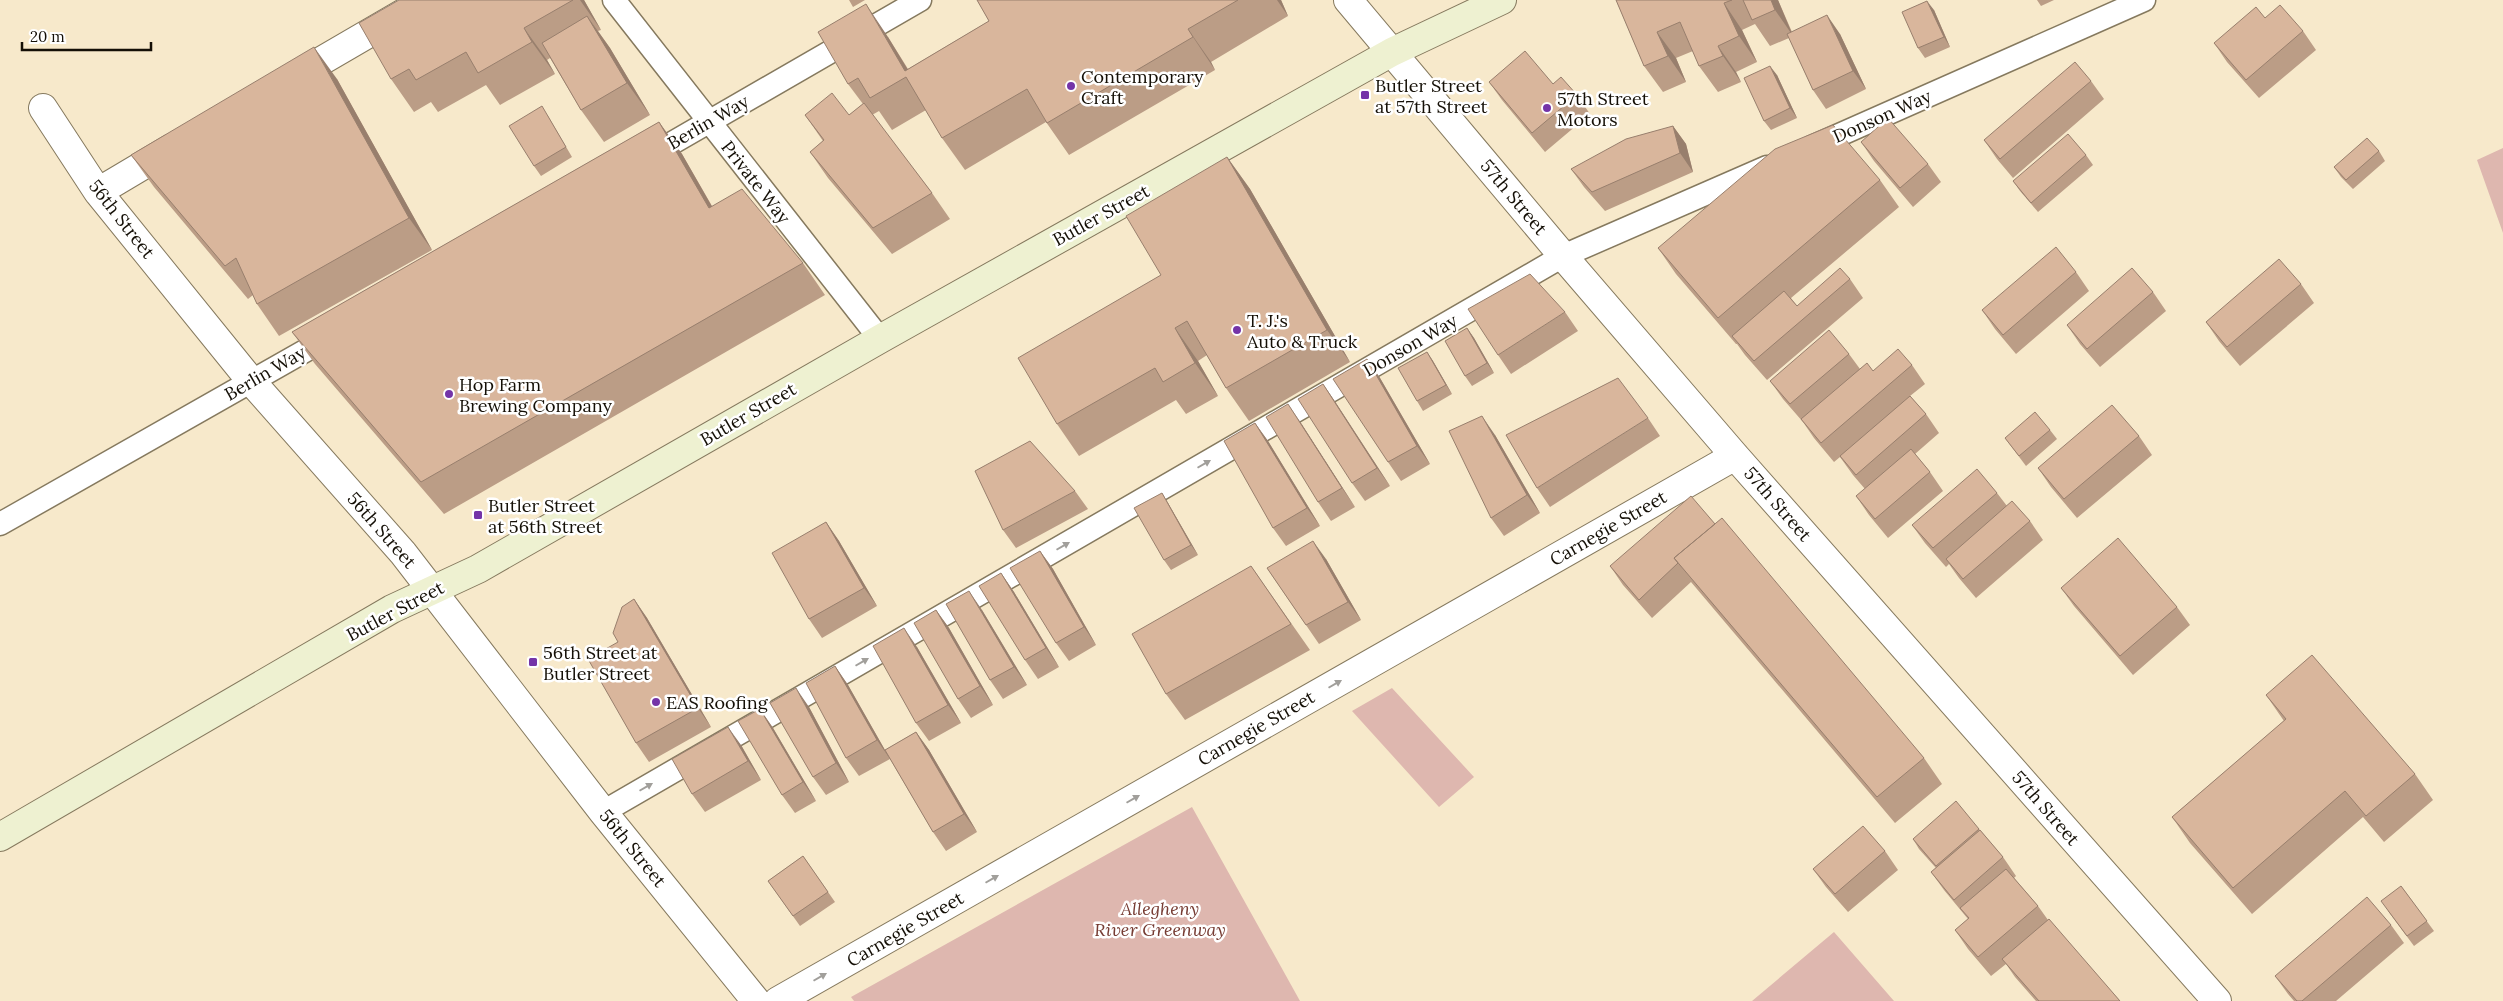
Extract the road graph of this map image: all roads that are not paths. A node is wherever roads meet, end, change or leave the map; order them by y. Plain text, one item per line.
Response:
1 (426, 0) edge
2 (614, 0) edge
3 (920, 0) edge
4 (1348, 0) edge
5 (1502, 0) edge
6 (2144, 0) edge
7 (1392, 52) junction
8 (271, 91) edge
9 (43, 108) dead end
10 (708, 122) junction
11 (193, 136) edge
12 (631, 166) edge
13 (98, 192) junction
14 (1563, 256) junction
15 (355, 322) edge
16 (880, 339) junction
17 (251, 381) junction
18 (1735, 456) junction
19 (0, 524) edge
20 (433, 590) junction
21 (603, 812) junction
22 (0, 838) edge
23 (756, 1001) edge
24 (778, 1001) edge
25 (2217, 1001) edge

1 - 8 street
2 - 10 lane, Private Way
3 - 10 lane, Berlin Way
4 - 7 street, 57th Street
5 - 7 main road, Butler Street
6 - 14 lane, Donson Way
7 - 14 street, 57th Street
7 - 16 main road, Butler Street
9 - 13 street, 56th Street
10 - 12 lane, Berlin Way
10 - 16 lane, Private Way
11 - 13 street
13 - 17 street, 56th Street
14 - 18 street, 57th Street
21 -> 14 lane, Donson Way
15 - 17 lane, Berlin Way
16 - 20 main road, Butler Street
17 - 19 lane, Berlin Way
17 - 20 street, 56th Street
24 -> 18 street, Carnegie Street
18 - 25 street, 57th Street
20 - 21 street, 56th Street
20 - 22 main road, Butler Street
21 - 23 street, 56th Street

